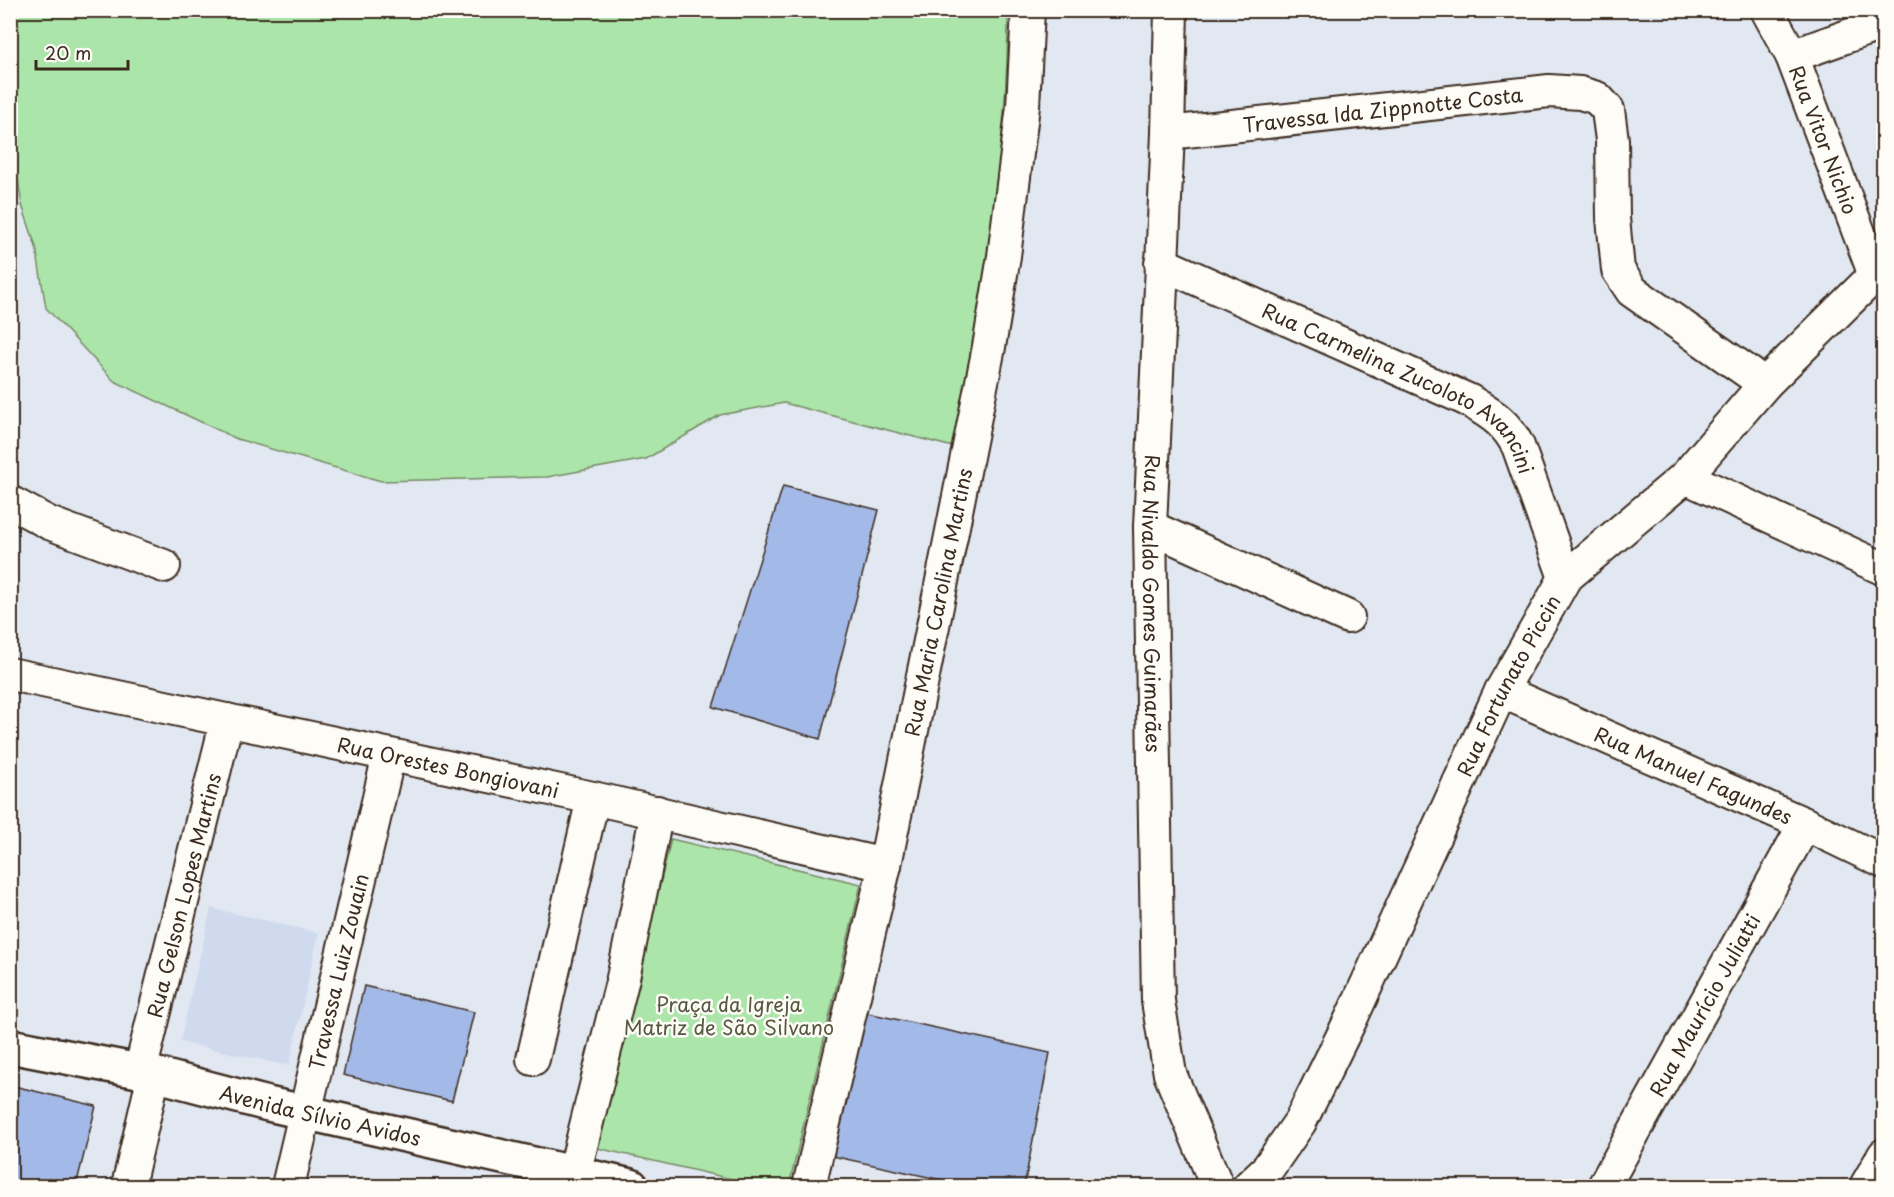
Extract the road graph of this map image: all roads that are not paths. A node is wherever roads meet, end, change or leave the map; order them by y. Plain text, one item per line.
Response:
1 (1028, 10) edge
2 (1171, 10) edge
3 (1767, 10) edge
4 (1884, 23) edge
5 (1792, 56) junction
6 (1168, 133) junction
7 (1161, 263) junction
8 (1881, 276) edge
9 (1765, 384) junction
10 (1685, 477) junction
11 (10, 502) edge
12 (1150, 527) junction
13 (164, 566) dead end
14 (1884, 569) edge
15 (1564, 578) junction
16 (1348, 617) dead end
17 (10, 674) edge
18 (1501, 691) junction
19 (227, 720) junction
20 (389, 755) junction
21 (593, 798) junction
22 (657, 812) junction
23 (1805, 824) junction
24 (1884, 862) edge
25 (885, 865) junction
26 (10, 1046) edge
27 (533, 1059) dead end
28 (147, 1073) junction
29 (304, 1111) junction
30 (1884, 1155) edge
31 (574, 1174) junction
32 (1266, 1180) edge
33 (129, 1186) edge
34 (288, 1186) edge
35 (631, 1186) edge
36 (809, 1186) edge
37 (1217, 1186) edge
38 (1604, 1186) edge
39 (1866, 1186) edge

1 - 25 street, Rua Maria Carolina Martins
2 - 6 street, Rua Nivaldo Gomes Guimarães
3 - 5 street, Rua Vitor Nichio
4 - 5 street
5 - 8 street, Rua Vitor Nichio
6 - 7 street, Rua Nivaldo Gomes Guimarães
6 - 9 street, Travessa Ida Zippnotte Costa
7 - 12 street, Rua Nivaldo Gomes Guimarães
7 - 15 street, Rua Carmelina Zucoloto Avancini
8 - 9 street, Rua Fortunato Piccin
9 - 10 street, Rua Fortunato Piccin
10 - 14 street
10 - 15 street, Rua Fortunato Piccin
11 - 13 street
12 - 16 street
12 - 37 street, Rua Nivaldo Gomes Guimarães
15 - 18 street, Rua Fortunato Piccin
17 - 19 street, Rua Orestes Bongiovani
18 - 23 street, Rua Manuel Fagundes
18 - 32 street, Rua Fortunato Piccin
19 - 20 street, Rua Orestes Bongiovani
19 - 28 street, Rua Gelson Lopes Martins
20 - 21 street, Rua Orestes Bongiovani
20 - 29 street, Travessa Luiz Zouain
21 - 22 street, Rua Orestes Bongiovani
21 - 27 street
22 - 25 street, Rua Orestes Bongiovani
22 - 31 street
23 - 24 street, Rua Manuel Fagundes
23 - 38 street, Rua Maurício Juliatti
25 - 36 street, Rua Maria Carolina Martins
26 - 28 main road, Avenida Sílvio Avidos
28 - 29 main road, Avenida Sílvio Avidos
28 - 33 street, Rua Gelson Lopes Martins
29 - 31 main road, Avenida Sílvio Avidos
29 - 34 street, Travessa Luiz Zouain
30 - 39 street
31 - 35 main road, Avenida Sílvio Avidos

